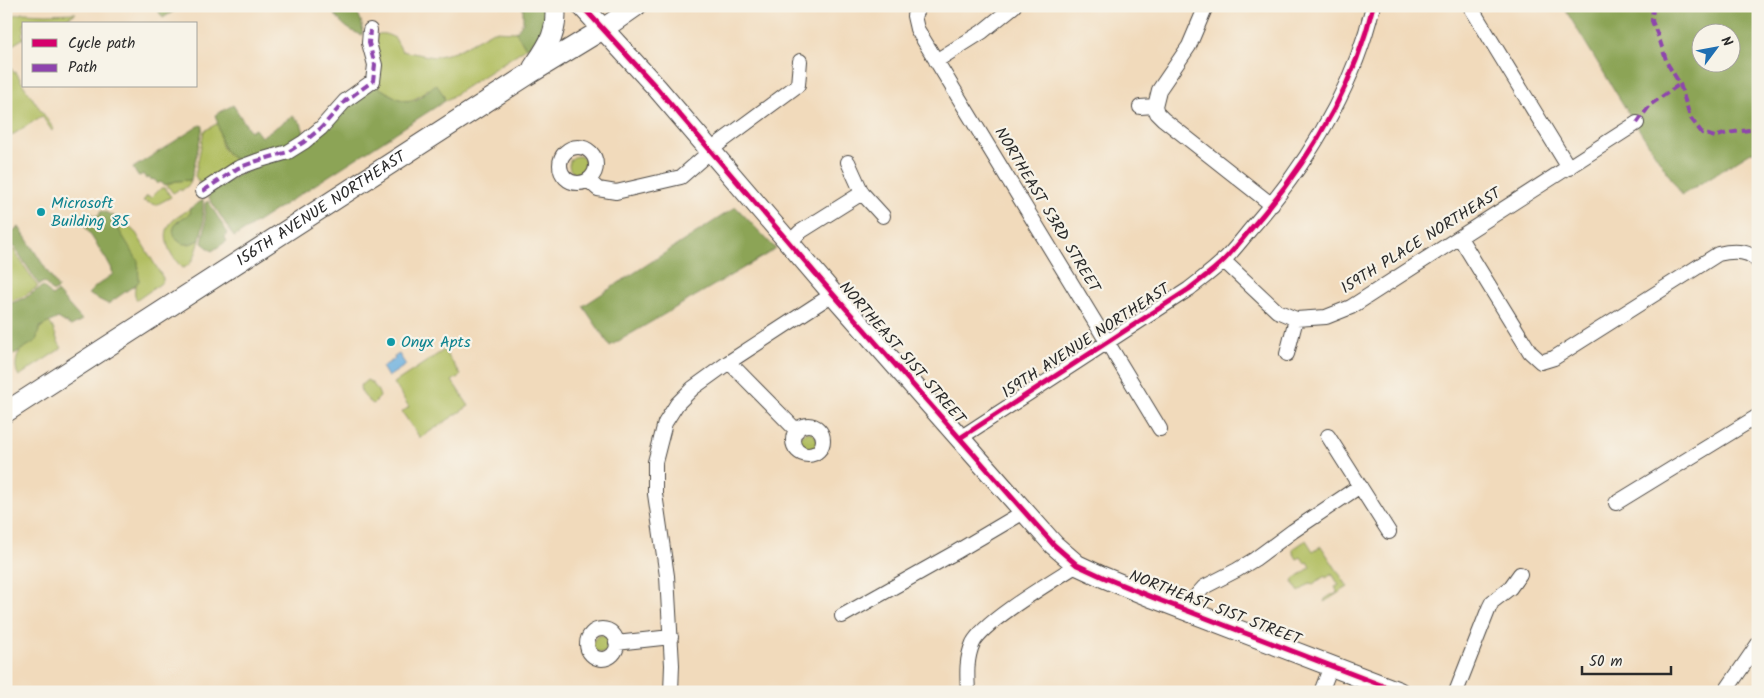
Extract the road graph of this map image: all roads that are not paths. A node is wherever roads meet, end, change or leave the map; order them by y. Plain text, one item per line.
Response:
1 (555, 6) edge
2 (582, 6) edge
3 (636, 6) edge
4 (918, 6) edge
5 (1014, 6) edge
6 (1206, 6) edge
7 (1373, 6) edge
8 (1470, 6) edge
9 (603, 29) junction
10 (370, 30) dead end
11 (936, 60) junction
12 (800, 61) dead end
13 (529, 74) junction
14 (1154, 106) junction
15 (1140, 107) dead end
16 (1637, 123) dead end
17 (710, 151) junction
18 (848, 162) dead end
19 (1569, 168) junction
20 (588, 180) dead end
21 (203, 191) dead end
22 (862, 193) junction
23 (1272, 205) junction
24 (883, 216) dead end
25 (1460, 238) junction
26 (789, 242) junction
27 (1223, 260) junction
28 (1758, 262) edge
29 (833, 294) junction
30 (1296, 319) junction
31 (1106, 343) junction
32 (1288, 354) dead end
33 (729, 362) junction
34 (6, 412) edge
35 (1758, 416) edge
36 (1160, 429) dead end
37 (797, 431) dead end
38 (1328, 436) dead end
39 (960, 438) junction
40 (1360, 486) junction
41 (1616, 503) dead end
42 (1022, 509) junction
43 (1389, 532) dead end
44 (1077, 565) junction
45 (1520, 574) dead end
46 (1191, 612) junction
47 (842, 616) dead end
48 (671, 637) junction
49 (616, 643) dead end
50 (1758, 644) edge
51 (1331, 666) junction
52 (671, 692) edge
53 (968, 692) edge
54 (1321, 692) edge
55 (1399, 692) edge
56 (1456, 692) edge
57 (1725, 692) edge

1 - 13 main road
2 - 9 main road, NORTHEAST 51ST STREET
3 - 9 main road, 156TH AVENUE NORTHEAST
4 - 11 street, NORTHEAST 53RD STREET
5 - 11 street
6 - 14 street
7 - 23 street, 159TH AVENUE NORTHEAST
8 - 19 street
9 - 13 main road, 156TH AVENUE NORTHEAST
9 - 17 main road, NORTHEAST 51ST STREET
10 - 21 street
11 - 31 street, NORTHEAST 53RD STREET
12 - 17 street
13 - 34 main road, 156TH AVENUE NORTHEAST
14 - 15 street
14 - 23 street
16 - 19 street, 159TH PLACE NORTHEAST
17 - 20 street
17 - 26 main road, NORTHEAST 51ST STREET
18 - 22 street
19 - 25 street, 159TH PLACE NORTHEAST
22 - 24 street
22 - 26 street
23 - 27 street, 159TH AVENUE NORTHEAST
25 - 28 street
25 - 30 street, 159TH PLACE NORTHEAST
26 - 29 main road, NORTHEAST 51ST STREET
27 - 30 street
27 - 31 street, 159TH AVENUE NORTHEAST
29 - 33 street
29 - 39 main road, NORTHEAST 51ST STREET
30 - 32 street
31 - 36 street, NORTHEAST 53RD STREET
31 - 39 street, 159TH AVENUE NORTHEAST
33 - 37 street
33 - 48 street
35 - 41 street
38 - 40 street
39 - 42 main road, NORTHEAST 51ST STREET
40 - 43 street
40 - 46 street
42 - 44 main road, NORTHEAST 51ST STREET
42 - 47 street
44 - 46 main road, NORTHEAST 51ST STREET
44 - 53 street
45 - 56 street
46 - 51 main road, NORTHEAST 51ST STREET
48 - 49 street
48 - 52 street
50 - 57 street
51 - 54 street
51 - 55 main road, NORTHEAST 51ST STREET

